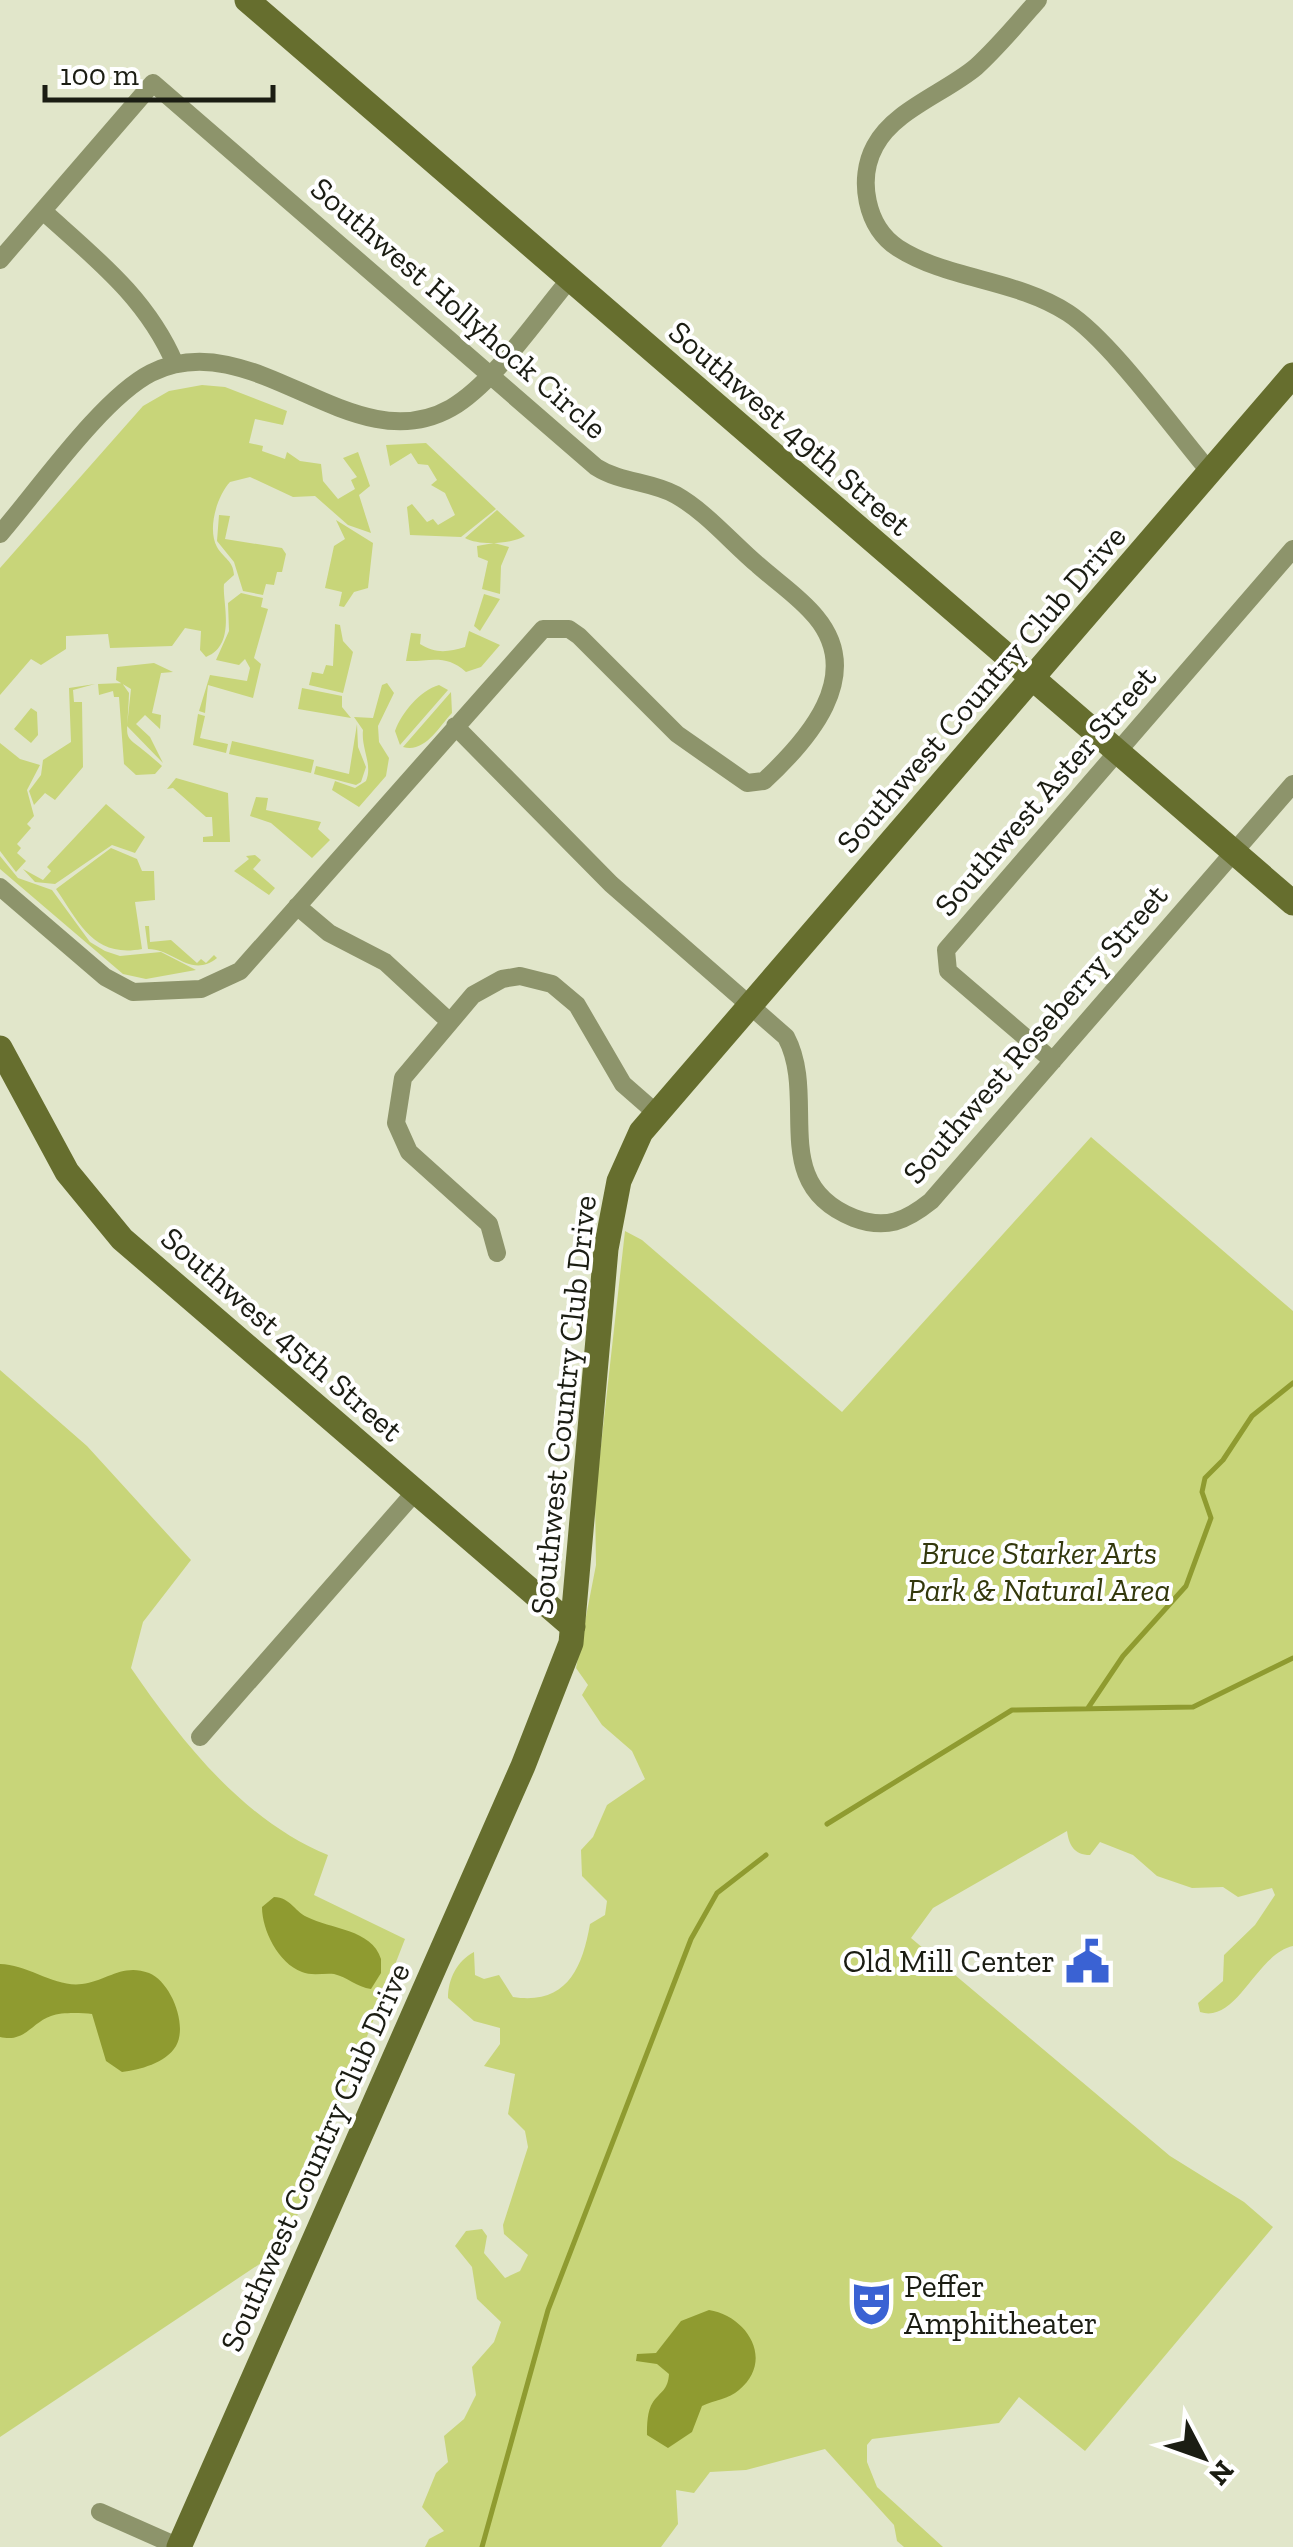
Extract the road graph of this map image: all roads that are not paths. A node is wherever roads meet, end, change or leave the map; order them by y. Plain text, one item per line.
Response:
1 (247, 0) edge
2 (1038, 0) edge
3 (43, 211) junction
4 (0, 260) edge
5 (570, 279) junction
6 (175, 364) junction
7 (489, 373) junction
8 (1293, 375) edge
9 (1210, 472) junction
10 (0, 534) edge
11 (1293, 548) edge
12 (1034, 678) junction
13 (455, 726) junction
14 (1118, 751) junction
15 (1293, 784) edge
16 (1235, 851) junction
17 (0, 886) edge
18 (1293, 903) edge
19 (297, 906) junction
20 (750, 1002) junction
21 (450, 1022) junction
22 (0, 1048) edge
23 (1053, 1061) junction
24 (655, 1112) junction
25 (497, 1253) dead end
26 (416, 1491) junction
27 (573, 1627) junction
28 (200, 1737) dead end
29 (100, 2512) dead end
30 (179, 2547) edge

1 - 5 street, Southwest 49th Street
2 - 9 street
3 - 4 street, Southwest Hollyhock Circle
3 - 6 street
3 - 7 street, Southwest Hollyhock Circle
5 - 7 street
5 - 12 street, Southwest 49th Street
6 - 7 street
6 - 10 street
7 - 13 street, Southwest Hollyhock Circle
8 - 9 street, Southwest Country Club Drive
9 - 12 street, Southwest Country Club Drive
11 - 14 street, Southwest Aster Street
12 - 14 street, Southwest 49th Street
12 - 20 street, Southwest Country Club Drive
13 - 19 street, Southwest Hollyhock Circle
13 - 20 street, Southwest Roseberry Street
14 - 16 street, Southwest 49th Street
14 - 23 street, Southwest Aster Street
15 - 16 street, Southwest Roseberry Street
16 - 18 street, Southwest 49th Street
16 - 23 street, Southwest Roseberry Street
17 - 19 street, Southwest Hollyhock Circle
19 - 21 street
20 - 23 street, Southwest Roseberry Street
20 - 24 street, Southwest Country Club Drive
21 - 24 street
21 - 25 street
22 - 26 street, Southwest 45th Street
24 - 27 street, Southwest Country Club Drive
26 - 27 street, Southwest 45th Street
26 - 28 street
27 - 30 street, Southwest Country Club Drive
29 - 30 street

